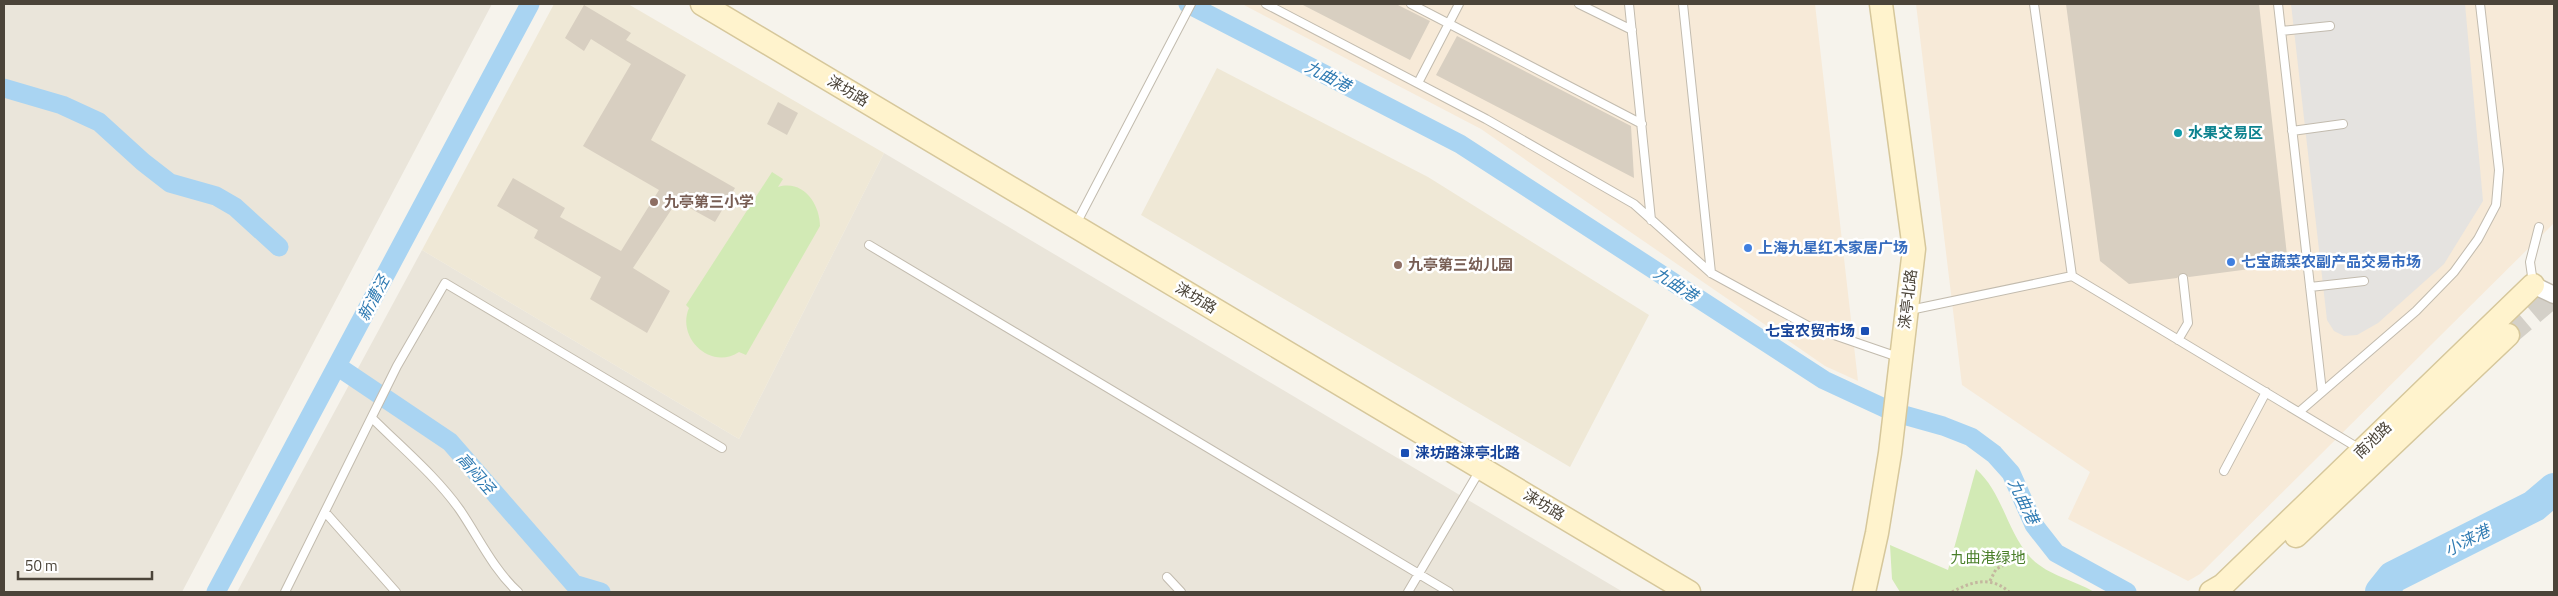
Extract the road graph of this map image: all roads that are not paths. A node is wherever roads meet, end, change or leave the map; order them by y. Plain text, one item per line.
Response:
1 (702, 4) edge
2 (1191, 4) edge
3 (1266, 4) edge
4 (1411, 4) edge
5 (1459, 4) edge
6 (1579, 4) edge
7 (1629, 4) edge
8 (1683, 4) edge
9 (1881, 4) edge
10 (2034, 4) edge
11 (2278, 4) edge
12 (2480, 4) edge
13 (1449, 24) junction
14 (2330, 26) dead end
15 (1632, 30) junction
16 (2281, 32) junction
17 (1418, 83) junction
18 (1642, 124) junction
19 (2343, 124) dead end
20 (2292, 131) junction
21 (1651, 220) junction
22 (1075, 226) junction
23 (2539, 227) dead end
24 (869, 245) dead end
25 (1711, 273) junction
26 (2072, 276) junction
27 (2183, 278) dead end
28 (2364, 281) dead end
29 (2533, 285) junction
30 (2310, 287) junction
31 (2554, 295) edge
32 (1906, 311) junction
33 (2508, 335) tunnel mouth
34 (2178, 340) junction
35 (1901, 358) junction
36 (2266, 392) junction
37 (2322, 392) junction
38 (2299, 412) junction
39 (372, 418) junction
40 (722, 448) dead end
41 (2362, 451) junction
42 (1481, 468) junction
43 (2224, 471) dead end
44 (325, 512) junction
45 (1419, 574) junction
46 (1167, 577) dead end
47 (285, 592) edge
48 (396, 592) edge
49 (518, 592) edge
50 (1181, 592) edge
51 (1408, 592) edge
52 (1449, 592) edge
53 (1689, 592) edge
54 (1864, 592) edge
55 (2211, 592) edge
56 (2237, 592) edge

1 - 22 street, 涞坊路
2 - 22 lane
3 - 17 lane
4 - 13 lane
5 - 13 lane
6 - 15 lane
7 - 15 lane
8 - 25 lane
9 - 32 street, 涞亭北路
10 - 26 lane
11 - 16 lane
12 - 37 lane
13 - 17 lane
13 - 18 lane
14 - 16 lane
15 - 18 lane
16 - 20 lane
17 - 21 lane
18 - 21 lane
19 - 20 lane
20 - 30 lane
21 - 25 lane
22 - 42 street, 涞坊路
23 - 29 lane
24 - 45 lane
25 - 35 lane
26 - 32 lane
26 - 34 lane
27 - 34 lane
28 - 30 lane
29 - 31 street
29 - 41 street, 南池路
30 - 37 lane
32 - 35 street, 涞亭北路
33 - 56 street, 南池路
34 - 36 lane
35 - 54 street, 涞亭北路
36 - 38 lane
36 - 43 lane
37 - 38 lane
38 - 41 lane
39 - 40 lane
39 - 44 lane
39 - 49 lane
41 - 55 street, 南池路
42 - 45 lane
42 - 53 street, 涞坊路
44 - 47 lane
44 - 48 lane
45 - 51 lane
45 - 52 lane
46 - 50 lane

